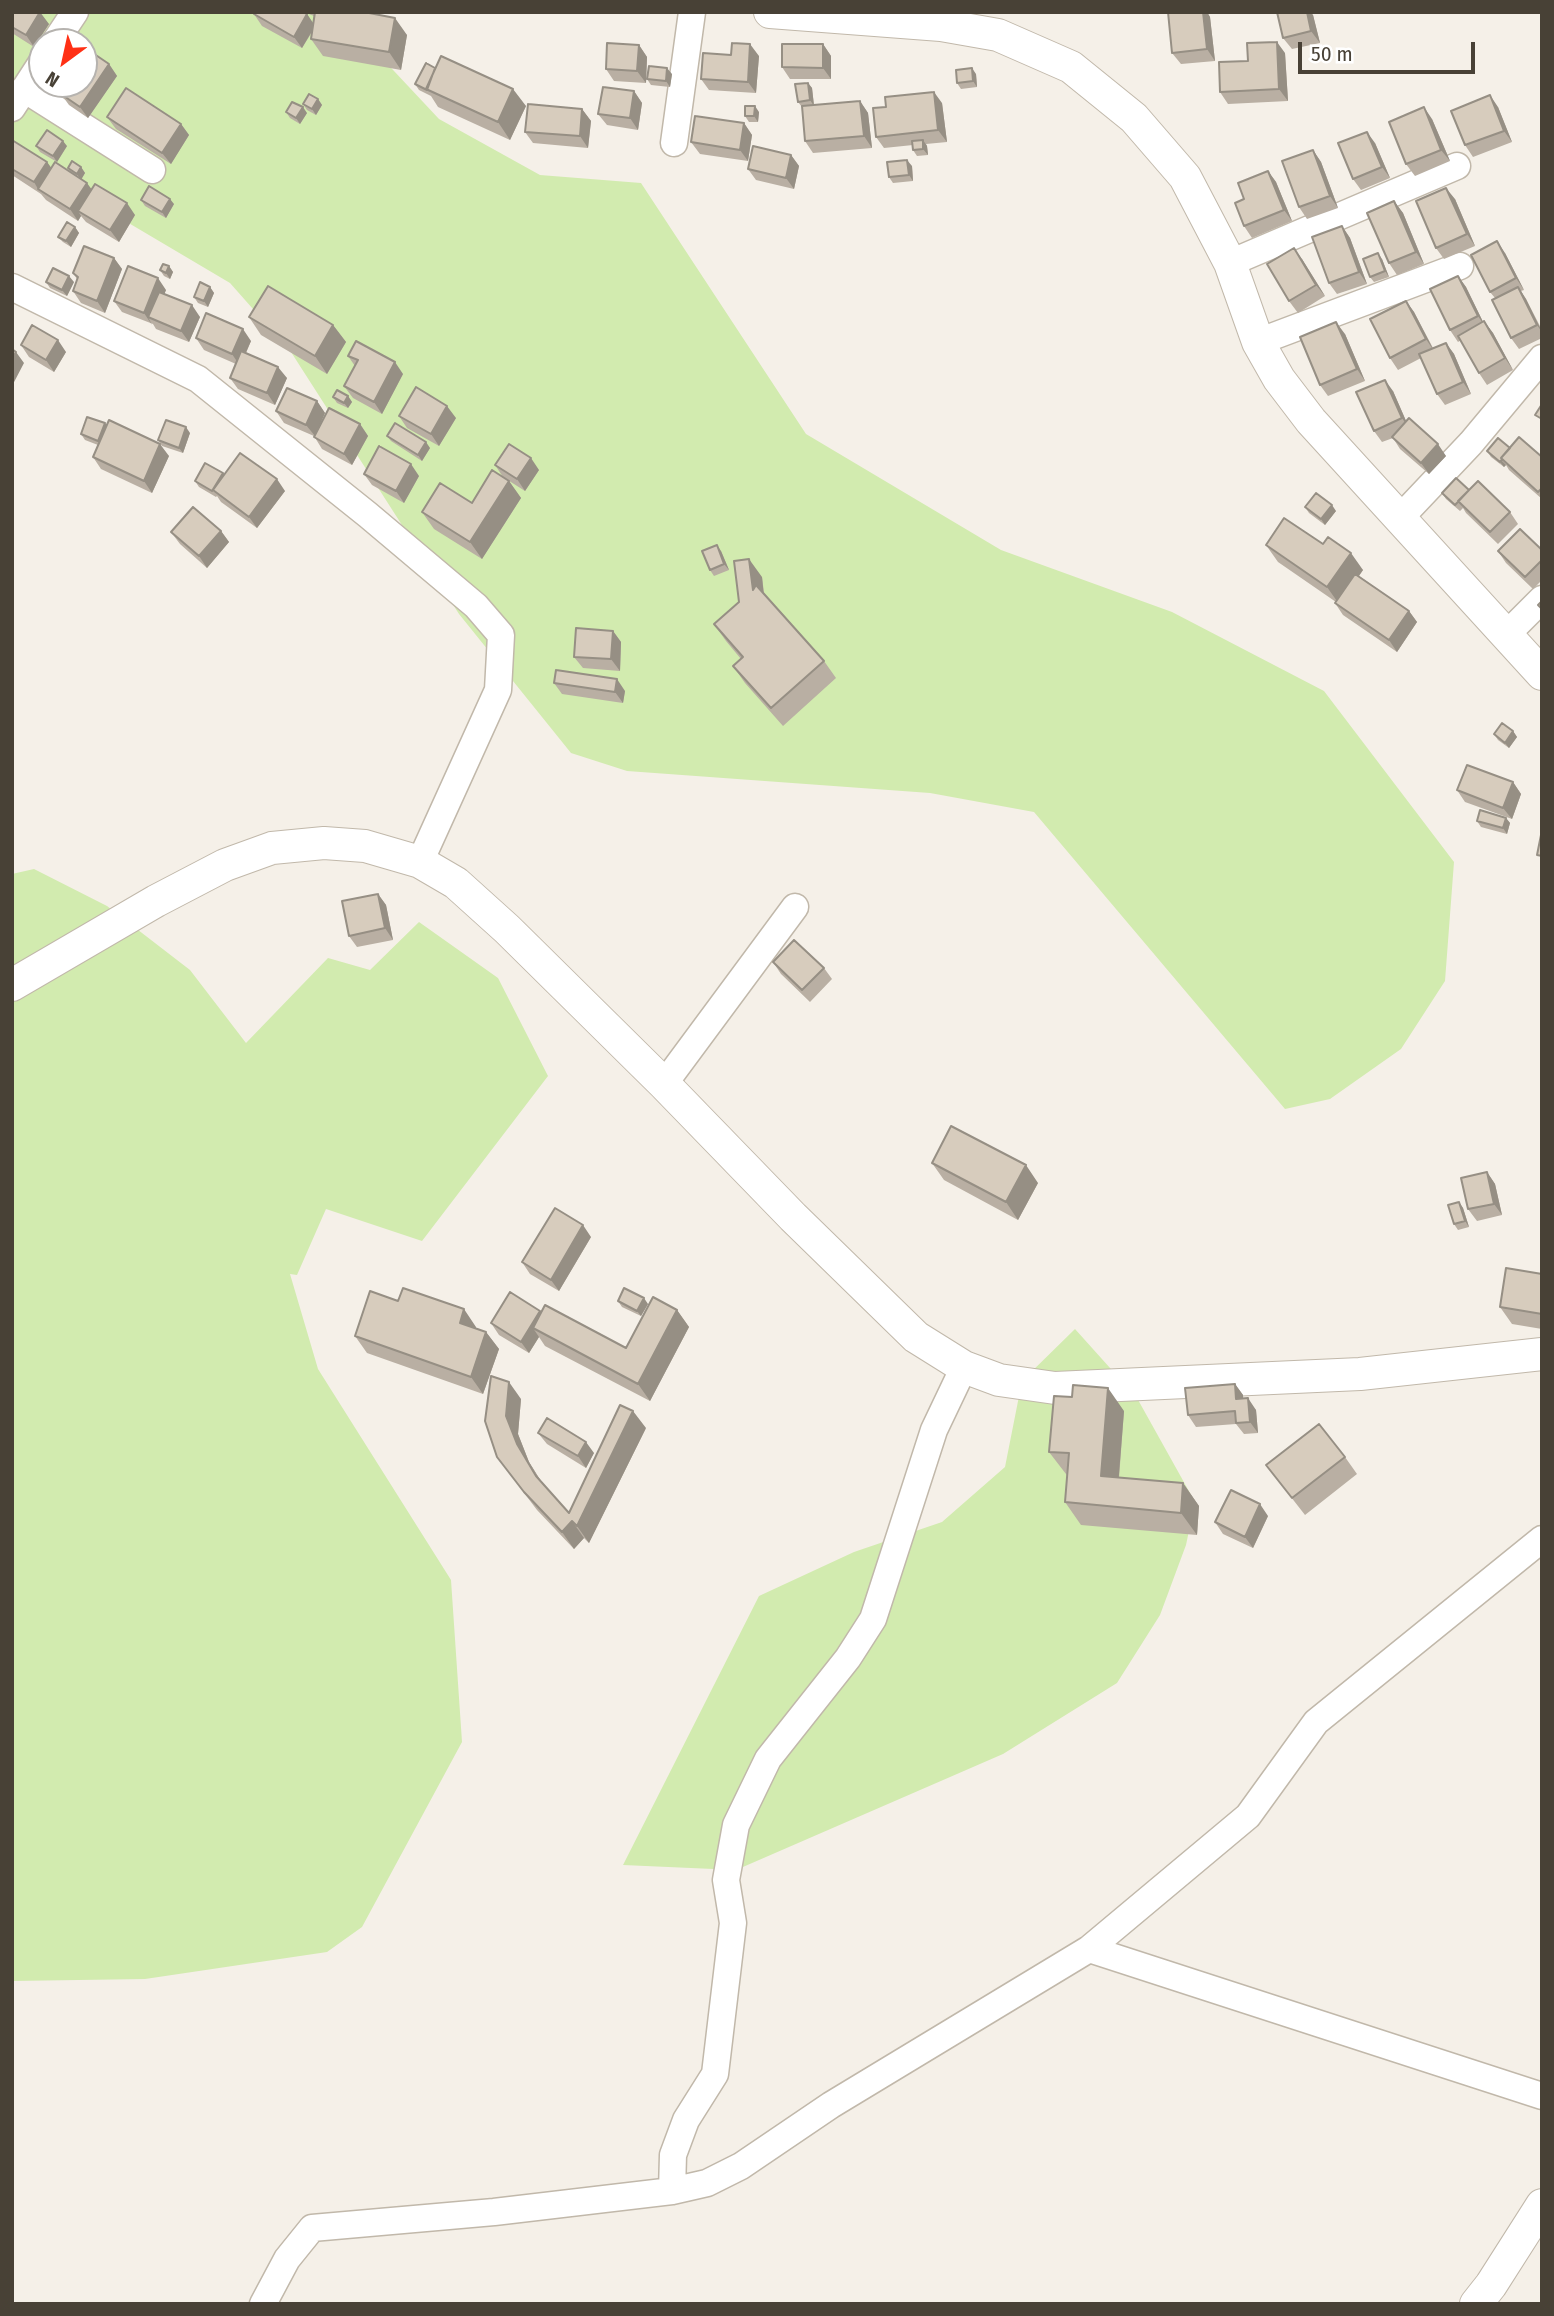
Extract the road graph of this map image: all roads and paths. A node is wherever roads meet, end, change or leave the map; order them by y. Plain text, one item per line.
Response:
1 (75, 12) edge
2 (692, 12) edge
3 (770, 12) edge
4 (64, 28) edge
5 (28, 83) edge
6 (18, 98) edge
7 (674, 143) dead end
8 (1457, 166) dead end
9 (152, 170) dead end
10 (1230, 263) junction
11 (1460, 266) dead end
12 (12, 288) edge
13 (1258, 342) junction
14 (1542, 358) edge
15 (1400, 518) junction
16 (1542, 599) edge
17 (1507, 635) junction
18 (1542, 674) edge
19 (421, 862) junction
20 (795, 907) dead end
21 (12, 985) edge
22 (664, 1084) junction
23 (1542, 1354) edge
24 (964, 1367) junction
25 (1542, 1539) edge
26 (1089, 1949) junction
27 (1542, 2096) edge
28 (672, 2191) junction
29 (1542, 2205) edge
30 (263, 2304) edge
31 (1476, 2304) edge

1 - 4 street
2 - 7 street
3 - 10 street
5 - 6 street
6 - 9 street
8 - 10 street
10 - 13 street
11 - 13 street
12 - 19 street
13 - 15 street
14 - 15 street
15 - 17 street
16 - 17 street
17 - 18 street
19 - 21 street
19 - 22 street
20 - 22 street
22 - 24 street
23 - 24 street
24 - 28 street
25 - 26 street
26 - 27 street
26 - 28 street
28 - 30 street
29 - 31 street

